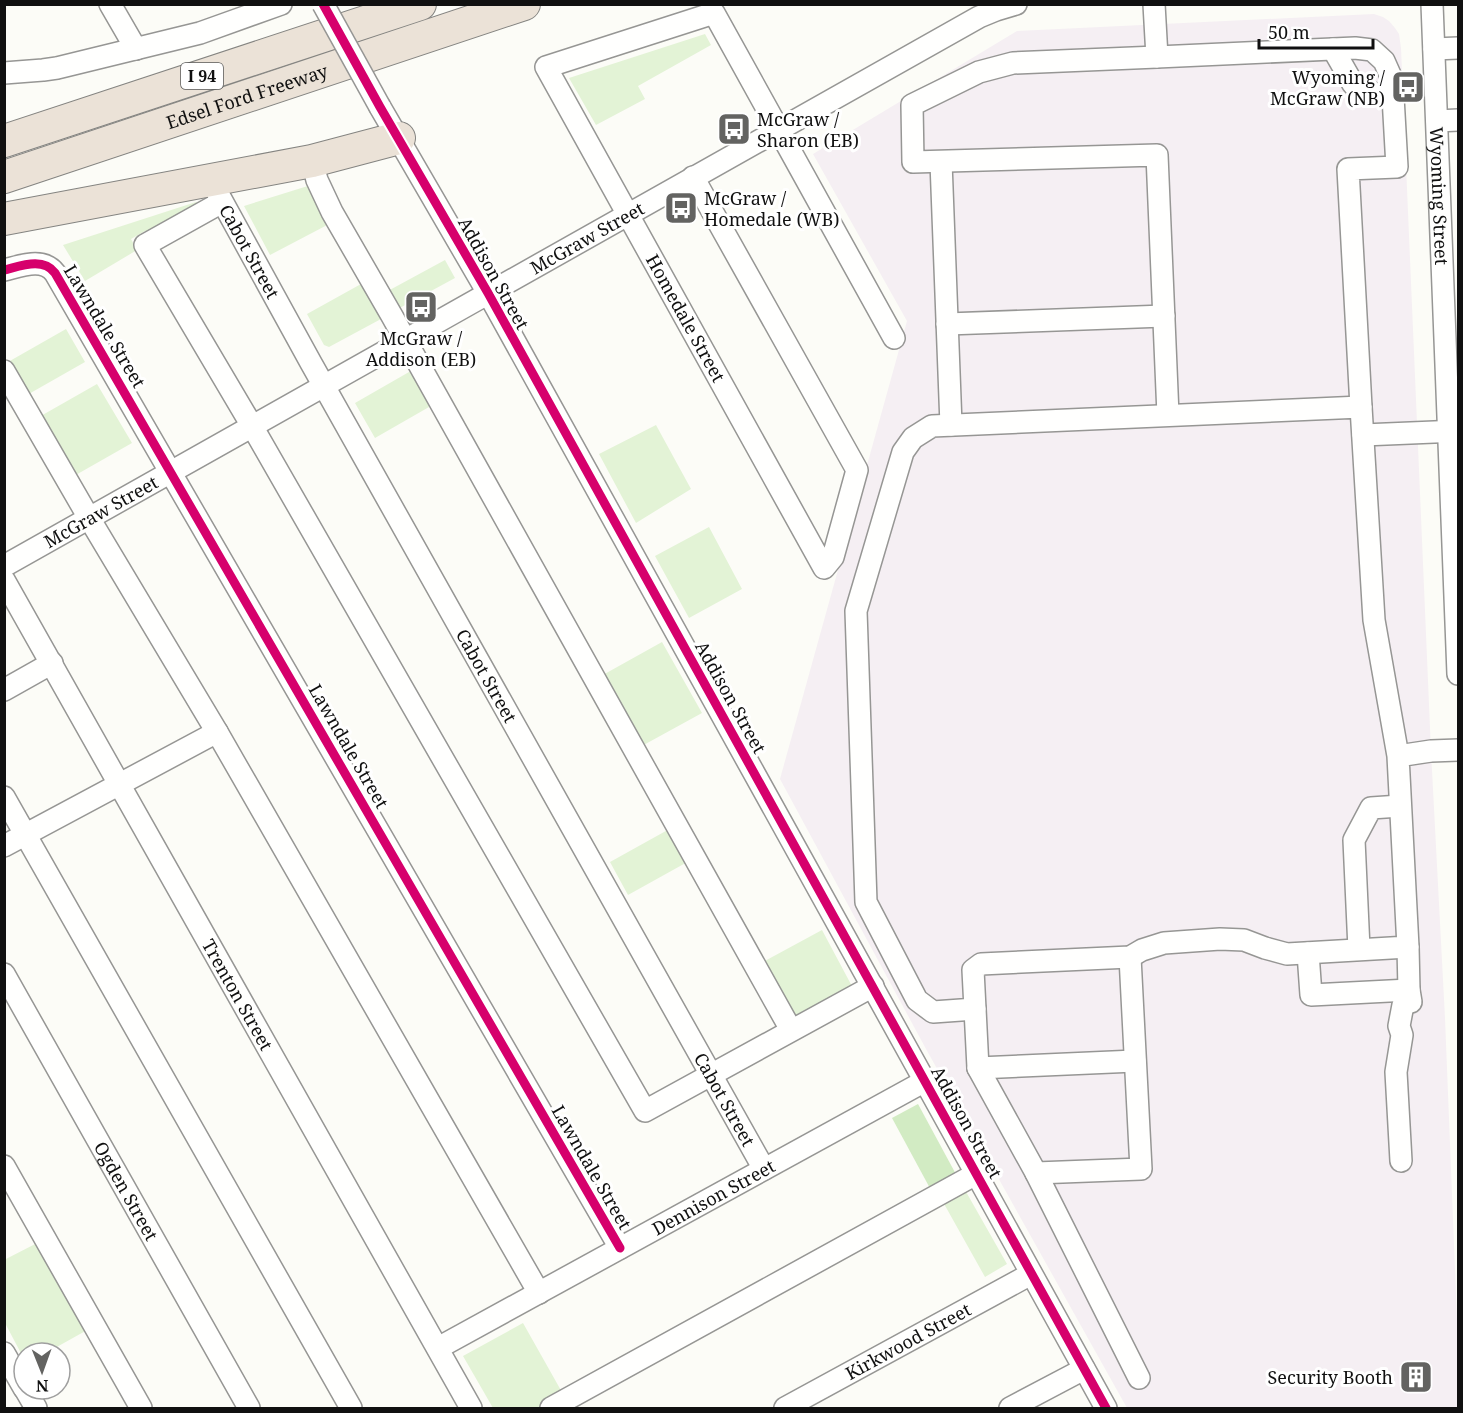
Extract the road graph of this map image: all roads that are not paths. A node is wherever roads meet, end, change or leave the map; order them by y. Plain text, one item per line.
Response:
1 (110, 4) edge
2 (282, 4) edge
3 (323, 4) edge
4 (393, 4) edge
5 (420, 4) edge
6 (524, 4) edge
7 (1016, 4) edge
8 (1154, 4) edge
9 (1432, 4) edge
10 (364, 22) junction
11 (1458, 48) edge
12 (136, 49) junction
13 (1434, 49) junction
14 (1333, 50) junction
15 (1156, 57) junction
16 (4, 73) edge
17 (1393, 94) junction
18 (1458, 120) edge
19 (1437, 121) junction
20 (778, 129) junction
21 (399, 138) junction
22 (4, 141) edge
23 (312, 161) junction
24 (941, 162) junction
25 (4, 177) edge
26 (693, 177) junction
27 (217, 192) junction
28 (1449, 194) edge
29 (628, 214) junction
30 (4, 219) edge
31 (4, 270) edge
32 (488, 293) junction
33 (1164, 316) junction
34 (1452, 323) edge
35 (947, 324) junction
36 (894, 338) dead end
37 (405, 340) junction
38 (4, 371) edge
39 (324, 386) junction
40 (1361, 407) junction
41 (1168, 415) junction
42 (951, 425) junction
43 (252, 426) junction
44 (1454, 431) edge
45 (1363, 435) junction
46 (171, 472) junction
47 (89, 518) junction
48 (4, 566) edge
49 (8, 586) edge
50 (1457, 616) edge
51 (51, 663) junction
52 (1458, 674) edge
53 (4, 690) edge
54 (217, 732) junction
55 (1458, 750) edge
56 (1398, 756) junction
57 (120, 784) junction
58 (4, 797) edge
59 (1400, 806) junction
60 (26, 835) junction
61 (4, 846) edge
62 (1408, 947) junction
63 (1359, 949) junction
64 (1308, 952) junction
65 (1130, 957) junction
66 (4, 974) edge
67 (873, 986) junction
68 (1409, 995) junction
69 (975, 1009) junction
70 (791, 1030) junction
71 (1135, 1061) junction
72 (978, 1068) junction
73 (711, 1074) junction
74 (925, 1081) junction
75 (1401, 1161) dead end
76 (4, 1166) edge
77 (764, 1169) junction
78 (1036, 1173) junction
79 (976, 1174) junction
80 (620, 1248) junction
81 (1031, 1274) junction
82 (539, 1293) junction
83 (438, 1348) junction
84 (4, 1353) edge
85 (12, 1367) edge
86 (1084, 1369) junction
87 (1139, 1378) dead end
88 (141, 1408) edge
89 (249, 1408) edge
90 (351, 1408) edge
91 (471, 1408) edge
92 (551, 1408) edge
93 (785, 1408) edge
94 (1010, 1408) edge
95 (1106, 1408) edge

1 - 12 street
2 - 12 street
3 - 21 street, Addison Street, bridge
4 - 10 highway
5 - 10 highway, Edsel Ford Freeway / I 94
6 - 25 highway, Edsel Ford Freeway / I 94
7 - 20 street, McGraw Street
8 - 15 street
9 - 13 street, Wyoming Street
10 - 22 highway, Edsel Ford Freeway / I 94
11 - 13 street
12 - 16 street
13 - 19 street, Wyoming Street
14 - 15 street
14 - 17 street
14 - 17 street
15 - 24 street
17 - 40 street
18 - 19 street
19 - 28 street, Wyoming Street
20 - 26 street, McGraw Street
20 - 29 street, Homedale Street
20 - 36 street
21 - 23 highway
21 - 32 street, Addison Street
23 - 27 highway
23 - 37 street
24 - 33 street
24 - 35 street
26 - 29 street, McGraw Street
26 - 29 street, Homedale Street
27 - 30 highway
27 - 39 street, Cabot Street
27 - 43 street
28 - 34 street, Wyoming Street
29 - 32 street, McGraw Street
31 - 46 street, Lawndale Street
32 - 37 street, McGraw Street
32 - 67 street, Addison Street
33 - 35 street
33 - 41 street
34 - 44 street, Wyoming Street
35 - 42 street
37 - 39 street, McGraw Street
37 - 70 street
38 - 47 street
39 - 43 street, McGraw Street
39 - 73 street, Cabot Street
40 - 41 street
40 - 45 street
41 - 42 street
42 - 69 street
43 - 46 street, McGraw Street
43 - 73 street
44 - 45 street
44 - 50 street, Wyoming Street
45 - 56 street
46 - 47 street, McGraw Street
46 - 80 street, Lawndale Street
47 - 48 street, McGraw Street
47 - 54 street
49 - 51 street, Trenton Street
50 - 52 street, Wyoming Street
51 - 53 street
51 - 57 street, Trenton Street
54 - 57 street
54 - 82 street
55 - 56 street
56 - 59 street
57 - 60 street
57 - 83 street, Trenton Street
58 - 60 street
59 - 62 street
59 - 63 street
60 - 61 street
60 - 90 street
62 - 63 street
62 - 68 street
63 - 64 street
64 - 65 street
64 - 68 street
65 - 69 street
65 - 71 street
66 - 89 street, Ogden Street
67 - 70 street
67 - 74 street, Addison Street
68 - 75 street
69 - 72 street
70 - 73 street
71 - 72 street
71 - 78 street
72 - 78 street
73 - 77 street, Cabot Street
74 - 77 street, Dennison Street
74 - 79 street, Addison Street
76 - 88 street
77 - 80 street, Dennison Street
78 - 87 street
79 - 81 street, Addison Street
79 - 92 street
80 - 82 street, Dennison Street
81 - 86 street, Addison Street
81 - 93 street, Kirkwood Street
82 - 83 street, Dennison Street
83 - 91 street, Trenton Street
84 - 85 street
86 - 94 street
86 - 95 street, Addison Street

